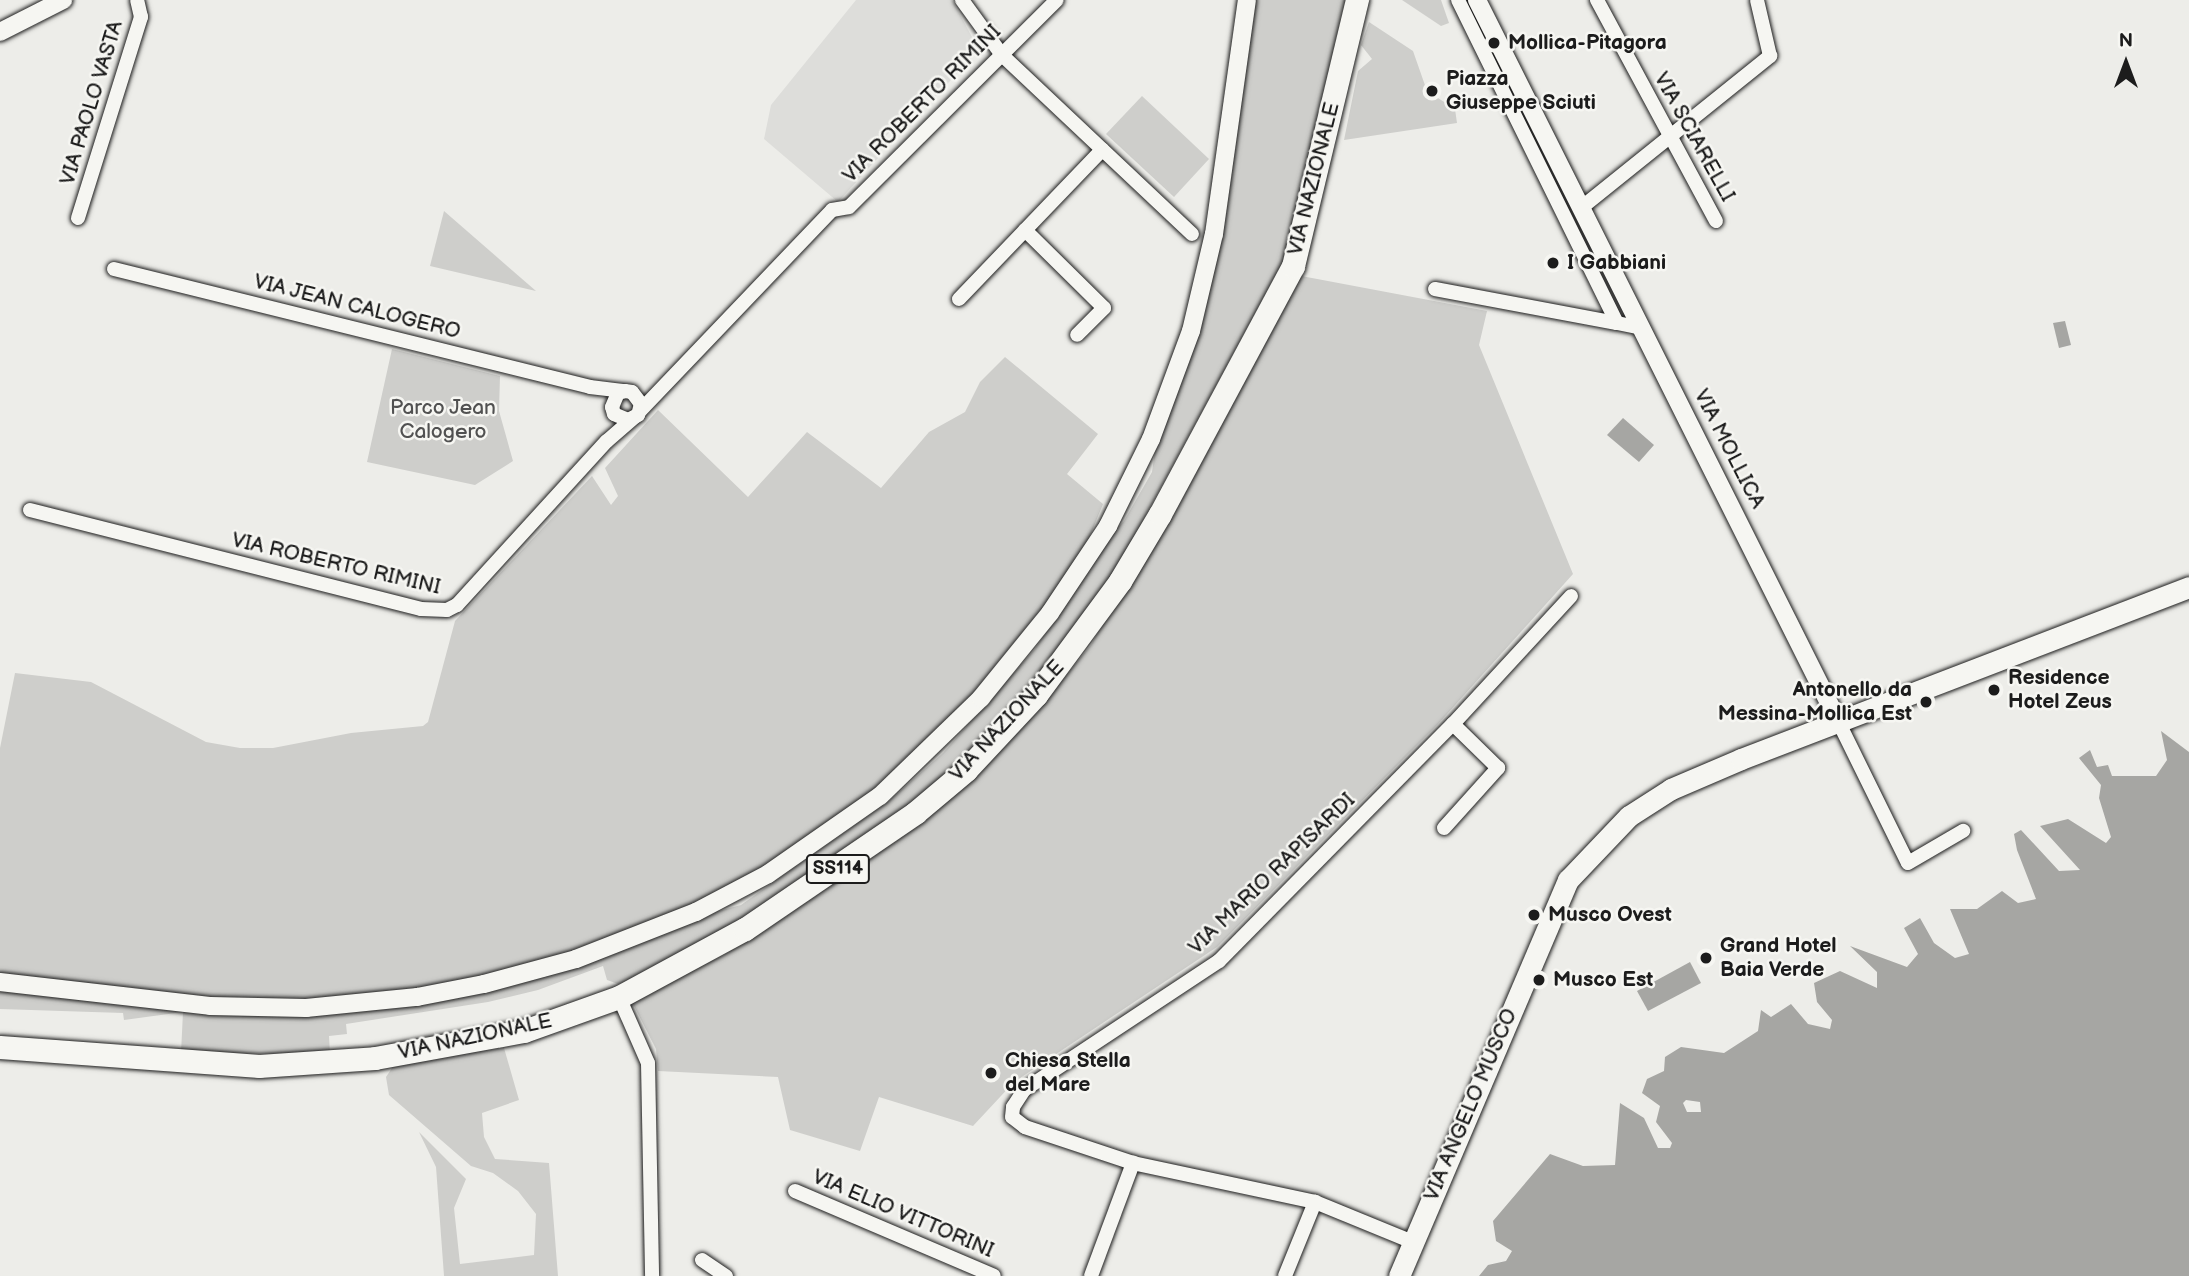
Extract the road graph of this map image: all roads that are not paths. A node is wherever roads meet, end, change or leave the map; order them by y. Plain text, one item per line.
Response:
1 (63, 0) edge
2 (136, 0) edge
3 (962, 0) edge
4 (1057, 0) edge
5 (1247, 0) edge
6 (1357, 0) edge
7 (1458, 0) edge
8 (1477, 0) edge
9 (1597, 0) edge
10 (1756, 0) edge
11 (0, 32) edge
12 (1002, 55) junction
13 (1670, 139) junction
14 (1102, 150) junction
15 (1581, 208) junction
16 (78, 218) dead end
17 (1716, 221) dead end
18 (1025, 230) junction
19 (1192, 234) dead end
20 (114, 269) dead end
21 (1436, 289) dead end
22 (959, 299) dead end
23 (1617, 323) junction
24 (1642, 328) junction
25 (1077, 335) dead end
26 (667, 381) junction
27 (590, 387) junction
28 (629, 391) junction
29 (613, 410) junction
30 (637, 414) junction
31 (607, 441) junction
32 (30, 510) dead end
33 (2189, 587) edge
34 (1571, 596) dead end
35 (1838, 721) junction
36 (1453, 724) junction
37 (1444, 828) dead end
38 (1962, 831) dead end
39 (0, 982) edge
40 (619, 997) junction
41 (0, 1047) edge
42 (1133, 1163) junction
43 (795, 1191) dead end
44 (1315, 1202) junction
45 (1413, 1242) junction
46 (702, 1260) dead end
47 (652, 1276) edge
48 (726, 1276) edge
49 (994, 1276) edge
50 (1091, 1276) edge
51 (1285, 1276) edge
52 (1399, 1276) edge

1 - 11 street
2 - 16 street, VIA PAOLO VASTA
3 - 12 street
4 - 12 street, VIA ROBERTO RIMINI
5 - 39 street
6 - 40 main road, VIA NAZIONALE / SS114
7 - 23 street
8 - 15 street, VIA MOLLICA
9 - 13 street, VIA SCIARELLI
10 - 13 street
12 - 14 street
12 - 26 street, VIA ROBERTO RIMINI
13 - 15 street
13 - 17 street, VIA SCIARELLI
14 - 18 street
14 - 19 street
15 - 24 street, VIA MOLLICA
18 - 22 street
18 - 25 street
20 - 27 street, VIA JEAN CALOGERO
21 - 23 street
23 - 24 street
24 - 35 street, VIA MOLLICA
26 - 28 street
26 - 30 street, VIA ROBERTO RIMINI
27 - 28 street, VIA JEAN CALOGERO
27 - 29 street
28 - 29 street
28 - 30 street
29 - 30 street
29 - 31 street
30 - 31 street, VIA ROBERTO RIMINI
31 - 32 street, VIA ROBERTO RIMINI
33 - 35 main road, VIA ANGELO MUSCO
34 - 36 street, VIA MARIO RAPISARDI
35 - 38 street, VIA MOLLICA
35 - 45 main road, VIA ANGELO MUSCO
36 - 37 street
36 - 42 street, VIA MARIO RAPISARDI
40 - 41 main road, VIA NAZIONALE / SS114
40 - 47 street
42 - 44 street, VIA MARIO RAPISARDI
42 - 50 street
43 - 49 street, VIA ELIO VITTORINI
44 - 45 street, VIA MARIO RAPISARDI
44 - 51 street
45 - 52 main road, VIA ANGELO MUSCO
46 - 48 street

